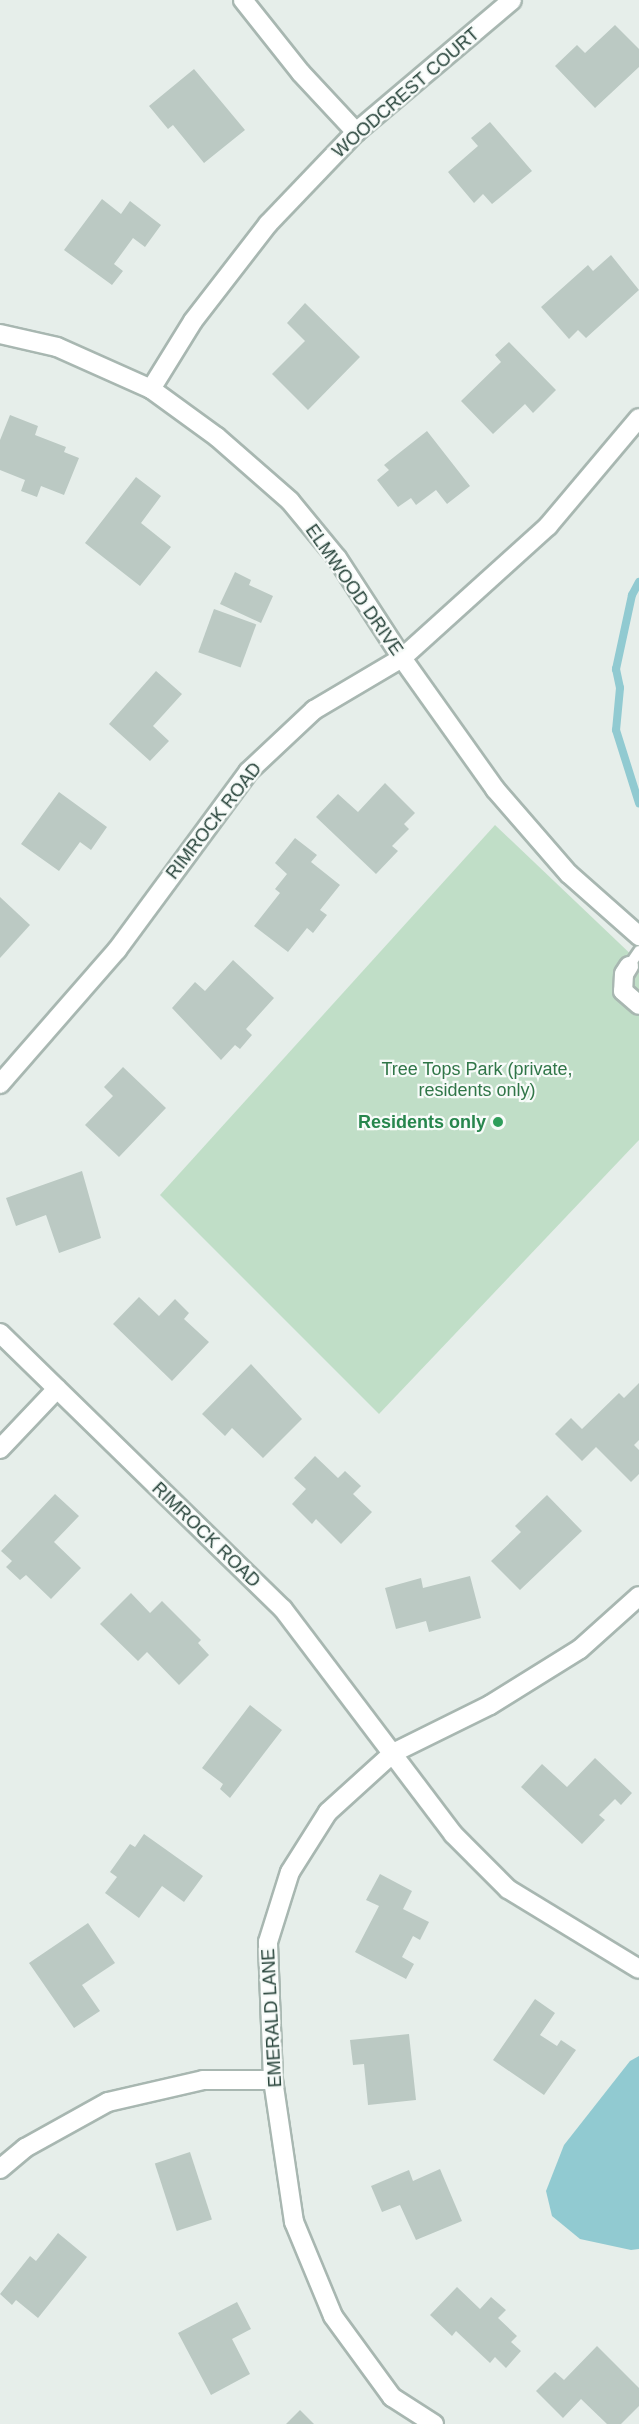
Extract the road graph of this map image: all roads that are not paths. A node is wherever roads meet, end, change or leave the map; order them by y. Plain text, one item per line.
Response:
1 (243, 0) edge
2 (512, 0) edge
3 (356, 132) junction
4 (0, 334) edge
5 (151, 389) junction
6 (639, 418) edge
7 (402, 658) junction
8 (639, 936) edge
9 (639, 951) edge
10 (629, 966) joint
11 (639, 1005) edge
12 (0, 1084) edge
13 (0, 1334) edge
14 (57, 1389) junction
15 (0, 1449) edge
16 (639, 1596) edge
17 (393, 1753) junction
18 (639, 1969) edge
19 (273, 2080) junction
20 (0, 2169) edge
21 (434, 2424) edge

1 - 3 street
2 - 3 street, WOODCREST COURT
3 - 5 street, WOODCREST COURT
4 - 5 street, ELMWOOD DRIVE
5 - 7 street, ELMWOOD DRIVE
6 - 7 street, RIMROCK ROAD
7 - 8 street, ELMWOOD DRIVE
7 - 12 street, RIMROCK ROAD
9 - 10 lane
10 - 11 street
13 - 14 street, RIMROCK ROAD
14 - 15 street
14 - 17 street, RIMROCK ROAD
16 - 17 street, EMERALD LANE
17 - 18 street, RIMROCK ROAD
17 - 19 street, EMERALD LANE
19 - 20 street
19 - 21 street, EMERALD LANE

